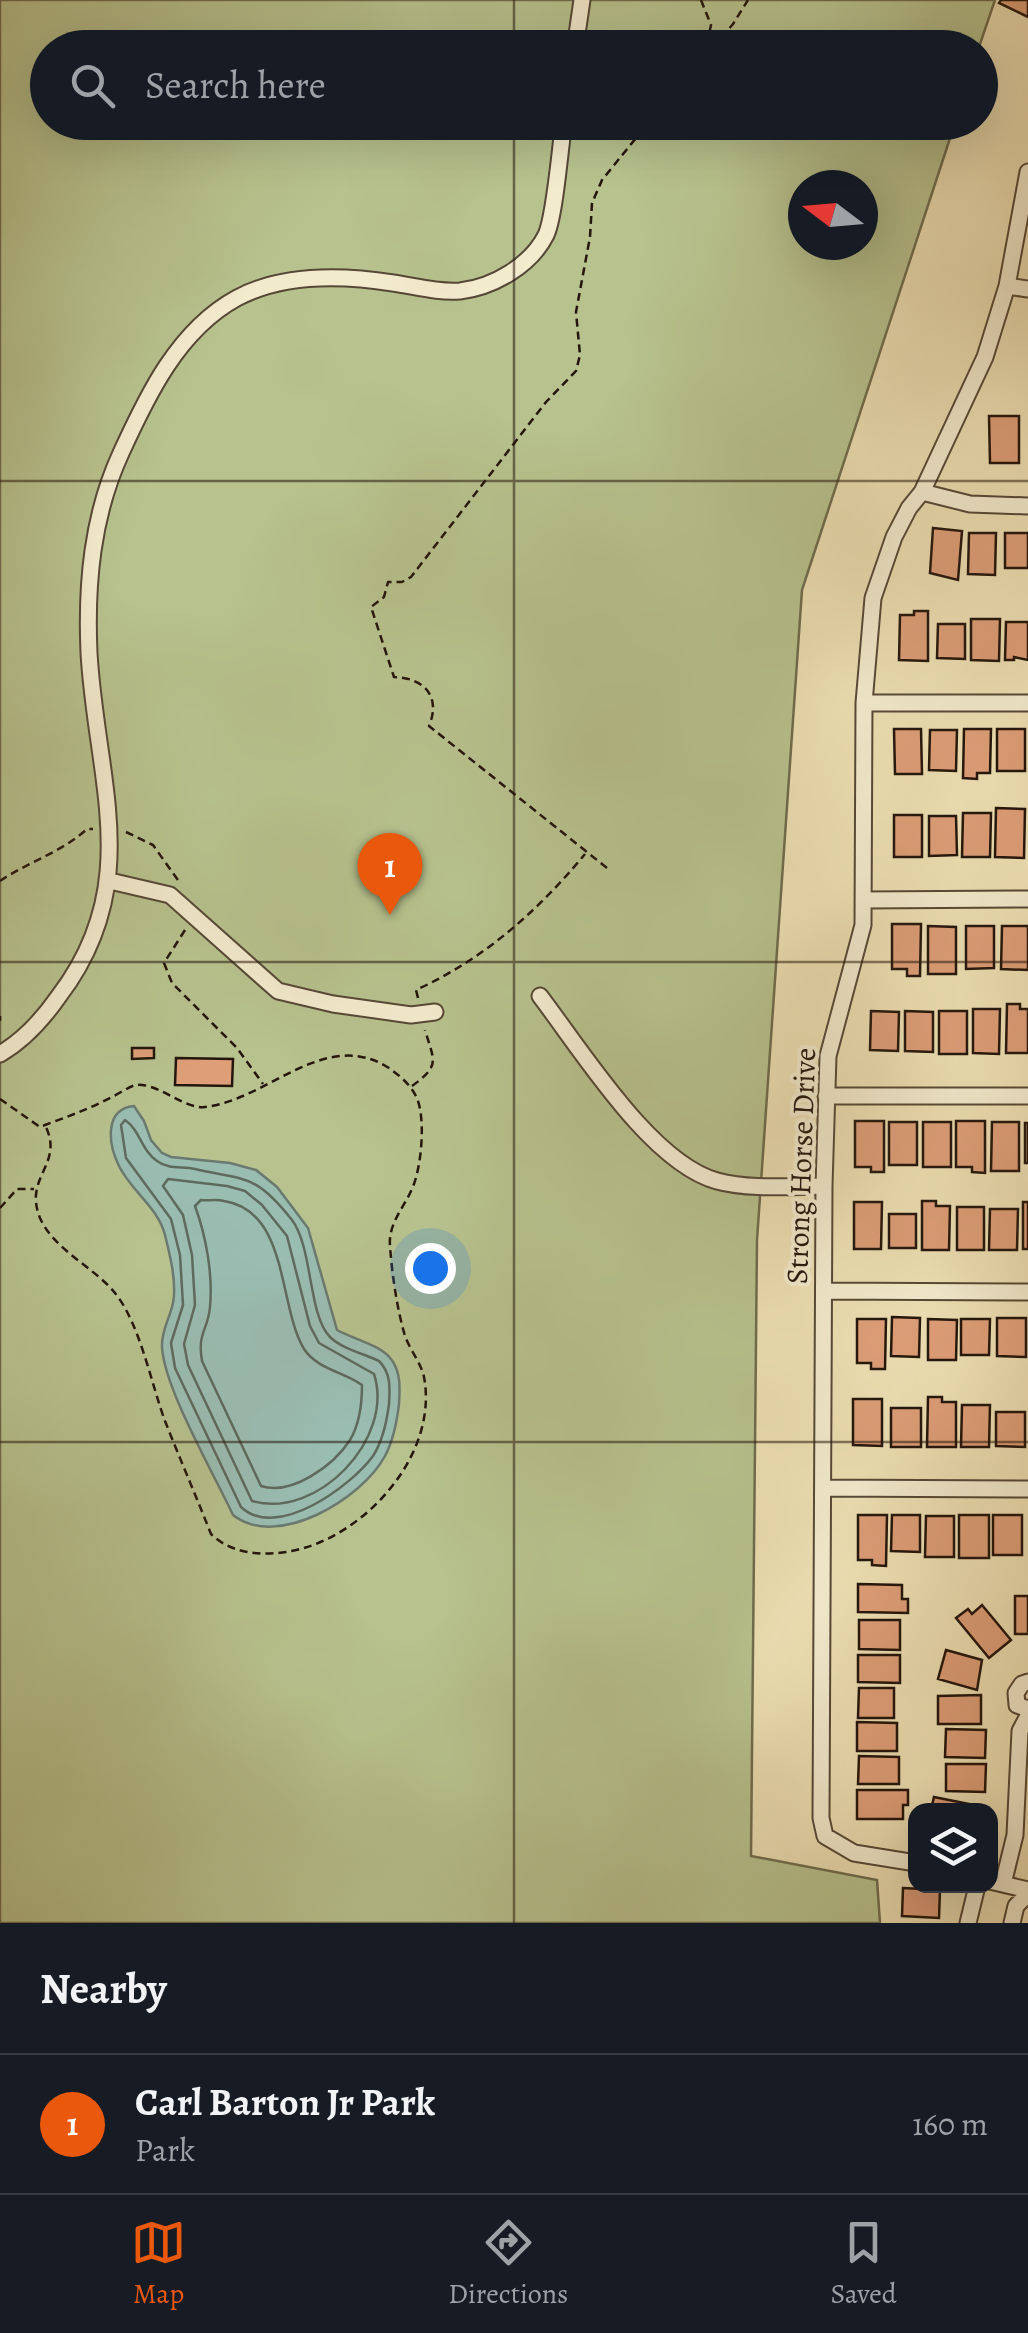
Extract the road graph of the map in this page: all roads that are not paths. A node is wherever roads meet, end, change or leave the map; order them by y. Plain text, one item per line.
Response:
1 (582, 0) edge
2 (578, 30) edge
3 (561, 140) edge
4 (1028, 172) edge
5 (1006, 286) junction
6 (1028, 289) edge
7 (922, 492) junction
8 (1028, 506) edge
9 (864, 703) junction
10 (1028, 703) edge
11 (110, 881) junction
12 (1028, 899) edge
13 (863, 900) junction
14 (540, 996) dead end
15 (427, 1013) road end
16 (0, 1054) edge
17 (826, 1096) junction
18 (1028, 1096) edge
19 (824, 1186) junction
20 (824, 1291) junction
21 (1028, 1292) edge
22 (824, 1488) junction
23 (1028, 1489) edge
24 (1028, 1682) edge
25 (1028, 1713) edge
26 (908, 1861) edge
27 (998, 1879) edge
28 (998, 1882) edge
29 (1028, 1892) edge
30 (975, 1893) edge
31 (968, 1923) edge
32 (1012, 1923) edge

1 - 2 street
3 - 11 street
4 - 5 street, Strong Horse Drive
5 - 6 street
5 - 7 street, Strong Horse Drive
7 - 8 street
7 - 9 street, Strong Horse Drive
9 - 10 street
9 - 13 street, Strong Horse Drive
11 - 15 street
11 - 16 street
12 - 13 street
13 - 17 street, Strong Horse Drive
14 - 19 street
17 - 18 street
17 - 19 street, Strong Horse Drive
19 - 20 street, Strong Horse Drive
20 - 21 street
20 - 22 street, Strong Horse Drive
22 - 23 street
22 - 26 street, Strong Horse Drive
24 - 25 street
25 - 27 street
28 - 29 street
29 - 32 street
30 - 31 street

